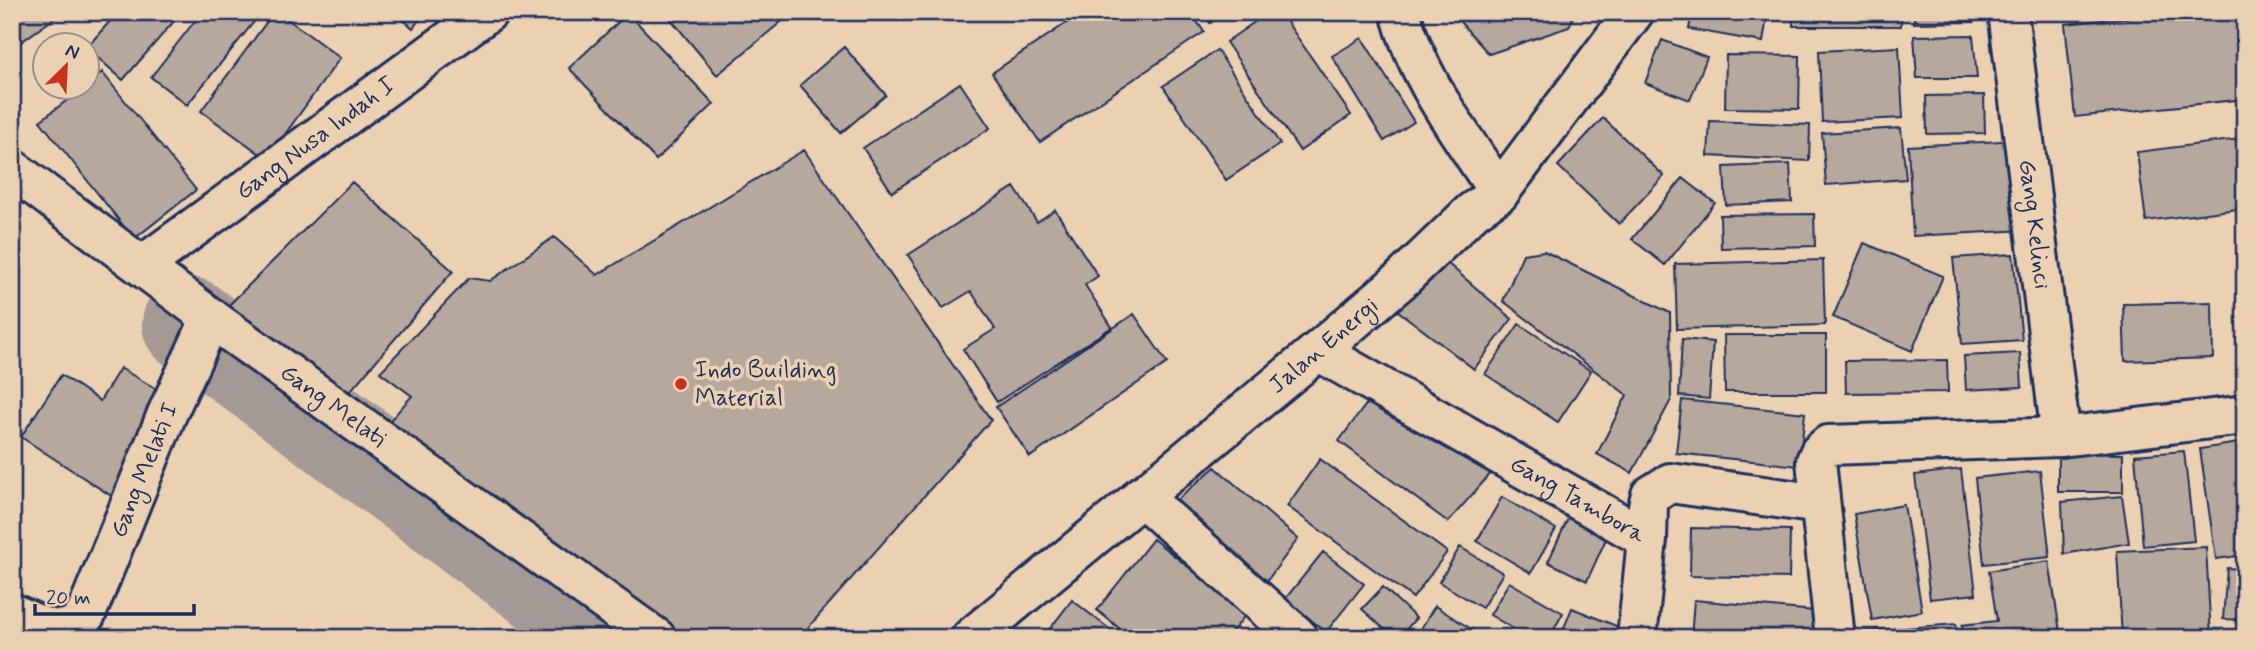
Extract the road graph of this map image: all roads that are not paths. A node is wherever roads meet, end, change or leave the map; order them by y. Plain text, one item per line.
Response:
1 (488, 12) edge
2 (1400, 12) edge
3 (1634, 12) edge
4 (2008, 12) edge
5 (12, 169) edge
6 (1499, 193) junction
7 (143, 265) junction
8 (209, 324) junction
9 (1318, 351) junction
10 (2245, 415) edge
11 (2061, 437) junction
12 (1141, 496) junction
13 (1820, 504) junction
14 (1647, 539) junction
15 (12, 613) edge
16 (980, 635) edge
17 (656, 638) edge
18 (1297, 638) edge
19 (1637, 638) edge
20 (1835, 638) edge

1 - 7 main road, Gang Nusa Indah I
2 - 6 main road
3 - 6 main road, Jalan Energi
4 - 11 main road, Gang Kelinci
5 - 7 main road, Gang Melati
6 - 9 main road, Jalan Energi
7 - 8 main road, Gang Melati
8 - 15 main road, Gang Melati I
8 - 17 main road, Gang Melati
9 - 12 main road, Jalan Energi
9 - 14 main road, Gang Tambora
10 - 11 main road
11 - 13 main road
12 - 16 main road, Jalan Energi
12 - 18 main road
13 - 14 main road, Gang Tambora
13 - 20 main road
14 - 19 main road

